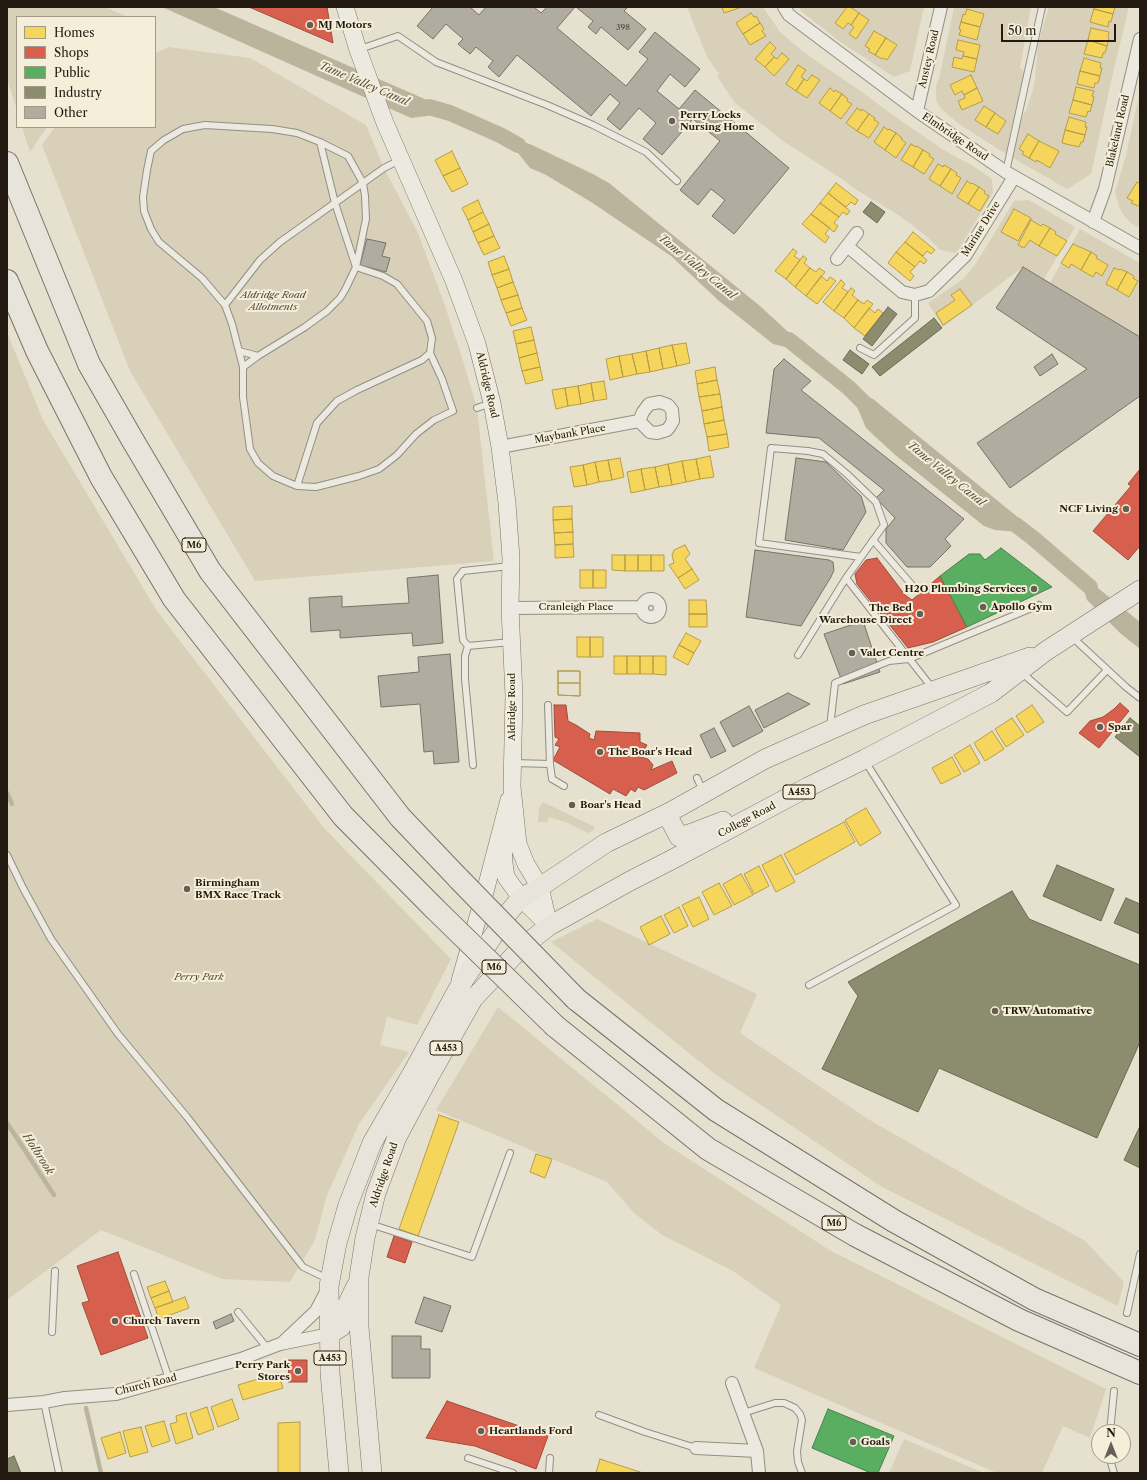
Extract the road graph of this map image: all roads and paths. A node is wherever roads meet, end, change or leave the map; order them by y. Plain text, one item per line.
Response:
1 (345, 7) edge
2 (784, 7) edge
3 (941, 7) edge
4 (1042, 7) edge
5 (1140, 39) edge
6 (358, 50) junction
7 (917, 111) junction
8 (320, 142) junction
9 (401, 159) junction
10 (7, 163) edge
11 (1010, 175) junction
12 (676, 181) dead end
13 (362, 183) junction
14 (335, 203) junction
15 (1093, 222) junction
16 (857, 233) dead end
17 (847, 246) junction
18 (1140, 248) edge
19 (837, 258) dead end
20 (356, 267) junction
21 (7, 281) edge
22 (914, 294) junction
23 (225, 305) junction
24 (860, 348) dead end
25 (239, 351) junction
26 (430, 353) junction
27 (258, 356) junction
28 (242, 367) junction
29 (639, 421) dead end
30 (500, 447) junction
31 (297, 486) junction
32 (873, 540) junction
33 (861, 557) junction
34 (511, 566) junction
35 (846, 578) junction
36 (912, 585) dead end
37 (1133, 595) edge
38 (1039, 605) dead end
39 (642, 607) dead end
40 (510, 608) junction
41 (1075, 632) junction
42 (512, 642) junction
43 (468, 646) junction
44 (1046, 651) junction
45 (798, 656) dead end
46 (909, 658) junction
47 (1107, 670) junction
48 (1020, 671) junction
49 (934, 690) junction
50 (1140, 698) edge
51 (548, 704) dead end
52 (829, 731) junction
53 (864, 759) junction
54 (512, 763) junction
55 (550, 764) junction
56 (473, 765) dead end
57 (564, 786) dead end
58 (512, 787) junction
59 (808, 787) junction
60 (670, 812) junction
61 (503, 824) junction
62 (7, 855) edge
63 (540, 887) junction
64 (521, 898) junction
65 (548, 926) junction
66 (809, 984) dead end
67 (458, 989) junction
68 (510, 1153) dead end
69 (368, 1224) junction
70 (1140, 1254) edge
71 (55, 1271) dead end
72 (134, 1274) dead end
73 (359, 1277) junction
74 (329, 1283) junction
75 (238, 1312) dead end
76 (1127, 1313) dead end
77 (52, 1332) dead end
78 (330, 1334) junction
79 (280, 1344) junction
80 (1140, 1345) edge
81 (268, 1349) junction
82 (1140, 1373) edge
83 (169, 1379) junction
84 (732, 1383) dead end
85 (1114, 1392) dead end
86 (44, 1402) junction
87 (7, 1405) edge
88 (743, 1413) junction
89 (599, 1415) dead end
90 (1111, 1424) edge
91 (696, 1448) joint
92 (757, 1451) junction
93 (468, 1458) dead end
94 (550, 1458) dead end
95 (59, 1473) edge
96 (339, 1473) edge
97 (372, 1473) edge
98 (513, 1473) edge
99 (549, 1473) edge
100 (759, 1473) edge
101 (802, 1473) edge

1 - 6 street, Aldridge Road
2 - 7 street, Elmbridge Road
3 - 7 street, Anstey Road
4 - 11 lane
5 - 15 street, Blakeland Road
6 - 9 street, Aldridge Road
6 - 12 lane
7 - 11 street, Elmbridge Road
8 - 13 lane
8 - 14 lane
8 - 23 lane
9 - 13 lane
9 - 30 street, Aldridge Road
10 - 80 highway, M6, bridge
11 - 15 street, Elmbridge Road
11 - 22 street, Marine Drive
13 - 14 lane
13 - 20 lane
14 - 20 lane
14 - 23 lane
15 - 18 street, Elmbridge Road
16 - 17 street
17 - 19 street
17 - 22 street
20 - 26 lane
20 - 27 lane
21 - 82 highway, M6, bridge
22 - 24 lane
23 - 25 lane
25 - 27 lane
25 - 28 lane
26 - 31 lane
26 - 31 lane
27 - 28 lane
28 - 31 lane
29 - 30 street, Maybank Place
30 - 34 street, Aldridge Road
32 - 33 lane
32 - 33 lane
32 - 36 lane
33 - 35 lane
34 - 40 street, Aldridge Road
34 - 43 lane
35 - 45 lane
35 - 46 lane
37 - 41 main road, A453
38 - 46 lane
39 - 40 street, Cranleigh Place
40 - 42 street, Aldridge Road
41 - 44 main road, College Road / A453
41 - 47 lane
42 - 43 lane
42 - 54 street, Aldridge Road
43 - 56 lane
44 - 48 main road, College Road / A453
44 - 49 main road, College Road / A453
46 - 49 lane
46 - 52 lane
47 - 48 lane
47 - 50 lane
48 - 53 main road, College Road / A453
49 - 52 main road, College Road / A453
51 - 55 lane
52 - 60 main road, College Road / A453
53 - 59 main road, College Road / A453
53 - 66 lane
54 - 55 lane
54 - 58 street, Aldridge Road
55 - 57 lane
58 - 61 street, Aldridge Road
58 - 63 street, Aldridge Road
59 - 60 main road
59 - 65 main road, College Road / A453
60 - 63 main road, College Road / A453
61 - 64 street, Aldridge Road
61 - 67 street, Aldridge Road
62 - 74 lane
63 - 64 main road, Aldridge Road / A453
63 - 65 street, Aldridge Road
64 - 65 street, Aldridge Road
64 - 67 main road, Aldridge Road / A453
65 - 69 main road, Aldridge Road / A453
67 - 74 main road, Aldridge Road / A453
68 - 69 lane
69 - 73 main road, Aldridge Road / A453
70 - 76 lane
71 - 77 lane
72 - 83 lane
73 - 78 main road
73 - 97 main road, Aldridge Road / A453
74 - 78 main road, Aldridge Road / A453
74 - 79 street, Church Road
75 - 81 lane
78 - 79 street, Church Road
78 - 96 main road, Aldridge Road / A453
79 - 81 street, Church Road
81 - 83 street, Church Road
83 - 86 street, Church Road
84 - 88 street
85 - 90 lane
86 - 87 street, Church Road
86 - 95 lane
88 - 92 street
88 - 101 lane
89 - 91 lane
91 - 92 street
92 - 100 street
93 - 98 lane
94 - 99 lane

